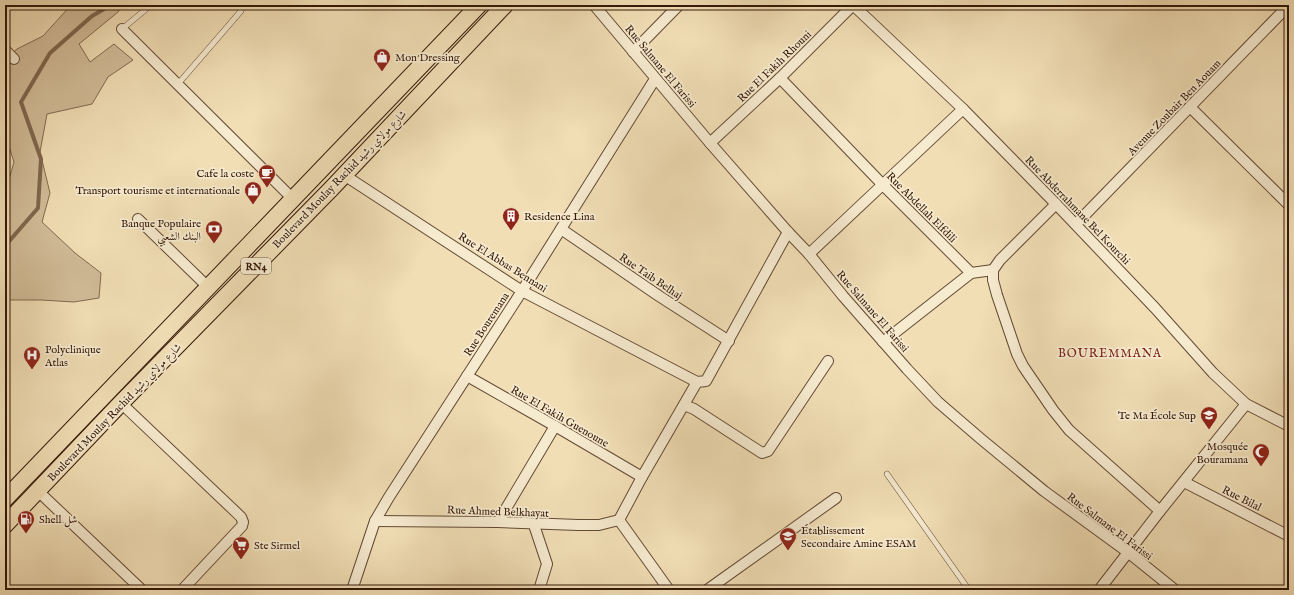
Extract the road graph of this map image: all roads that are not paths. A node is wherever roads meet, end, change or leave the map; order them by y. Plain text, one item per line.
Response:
1 (151, 5) edge
2 (242, 5) edge
3 (479, 5) edge
4 (505, 5) edge
5 (594, 5) edge
6 (679, 5) edge
7 (853, 5) edge
8 (1289, 5) edge
9 (122, 29) joint
10 (5, 50) edge
11 (633, 52) junction
12 (14, 59) dead end
13 (780, 78) junction
14 (655, 79) junction
15 (178, 84) junction
16 (1190, 107) junction
17 (963, 109) junction
18 (710, 144) junction
19 (344, 175) junction
20 (882, 184) junction
21 (293, 199) junction
22 (1056, 204) junction
23 (1289, 205) edge
24 (138, 219) dead end
25 (1076, 224) junction
26 (561, 229) junction
27 (788, 232) junction
28 (809, 254) junction
29 (994, 270) junction
30 (971, 273) junction
31 (208, 287) junction
32 (522, 291) junction
33 (729, 341) junction
34 (883, 342) junction
35 (828, 361) dead end
36 (467, 376) junction
37 (697, 382) junction
38 (122, 403) junction
39 (1246, 404) junction
40 (684, 405) junction
41 (555, 426) junction
42 (1289, 426) edge
43 (887, 474) dead end
44 (642, 477) junction
45 (1184, 482) junction
46 (38, 491) junction
47 (836, 498) dead end
48 (5, 499) edge
49 (1160, 511) junction
50 (619, 520) junction
51 (376, 521) junction
52 (498, 522) junction
53 (5, 525) edge
54 (534, 525) junction
55 (1289, 536) edge
56 (1128, 553) junction
57 (142, 590) edge
58 (182, 590) edge
59 (352, 590) edge
60 (539, 590) edge
61 (669, 590) edge
62 (707, 590) edge
63 (969, 590) edge
64 (1099, 590) edge
65 (1175, 590) edge

1 - 9 lane
2 - 15 lane
3 - 21 main road, Boulevard Moulay Rachid شارع مولاي رشيد / RN4
4 - 19 main road, Boulevard Moulay Rachid شارع مولاي رشيد / RN4
5 - 11 street, Rue Salmane El Farissi
6 - 11 street
7 - 13 street, Rue El Fakih Rhouni
7 - 17 street, Rue Abderrahmane Bel Kourchi
8 - 16 street, Avenue Zoubair Ben Aouam
9 - 15 street
10 - 12 street
11 - 14 street, Rue Salmane El Farissi
13 - 18 street, Rue El Fakih Rhouni
13 - 20 street, Rue Abdellah Elfdili
14 - 18 street, Rue Salmane El Farissi
14 - 26 street, Rue Bouremana
15 - 21 street
16 - 23 street
16 - 25 street, Avenue Zoubair Ben Aouam
17 - 20 street
17 - 22 street, Rue Abderrahmane Bel Kourchi
18 - 27 street, Rue Salmane El Farissi
19 - 32 street, Rue El Abbas Bennani
19 - 38 main road, Boulevard Moulay Rachid شارع مولاي رشيد / RN4
20 - 28 street
20 - 30 street, Rue Abdellah Elfdili
21 - 31 main road, Boulevard Moulay Rachid شارع مولاي رشيد / RN4
22 - 25 street, Rue Abderrahmane Bel Kourchi
22 - 29 street
24 - 31 street
25 - 39 street, Rue Abderrahmane Bel Kourchi
26 - 32 street, Rue Bouremana
26 - 33 street, Rue Taib Belhaj
27 - 28 street, Rue Salmane El Farissi
27 - 33 street
28 - 34 street, Rue Salmane El Farissi
29 - 30 street
29 - 49 street
30 - 34 street
31 - 48 main road, Boulevard Moulay Rachid شارع مولاي رشيد / RN4
32 - 36 street, Rue Bouremana
32 - 37 street, Rue El Abbas Bennani
33 - 37 street
34 - 56 street, Rue Salmane El Farissi
35 - 40 street
36 - 41 street, Rue El Fakih Guenoune
36 - 51 street, Rue Bouremana
37 - 40 street
38 - 46 main road, Boulevard Moulay Rachid شارع مولاي رشيد / RN4
38 - 58 street
39 - 42 street, Rue Abderrahmane Bel Kourchi
39 - 45 street
40 - 44 street
41 - 44 street, Rue El Fakih Guenoune
41 - 52 street
43 - 63 lane
44 - 50 street
45 - 49 street
45 - 55 street, Rue Bilal
46 - 53 main road, Boulevard Moulay Rachid شارع مولاي رشيد / RN4
46 - 57 street
47 - 62 street
49 - 56 street
50 - 54 street, Rue Ahmed Belkhayat
50 - 61 street
51 - 52 street, Rue Ahmed Belkhayat
51 - 59 street, Rue Bouremana
52 - 54 street, Rue Ahmed Belkhayat
54 - 60 street
56 - 64 street
56 - 65 street, Rue Salmane El Farissi

